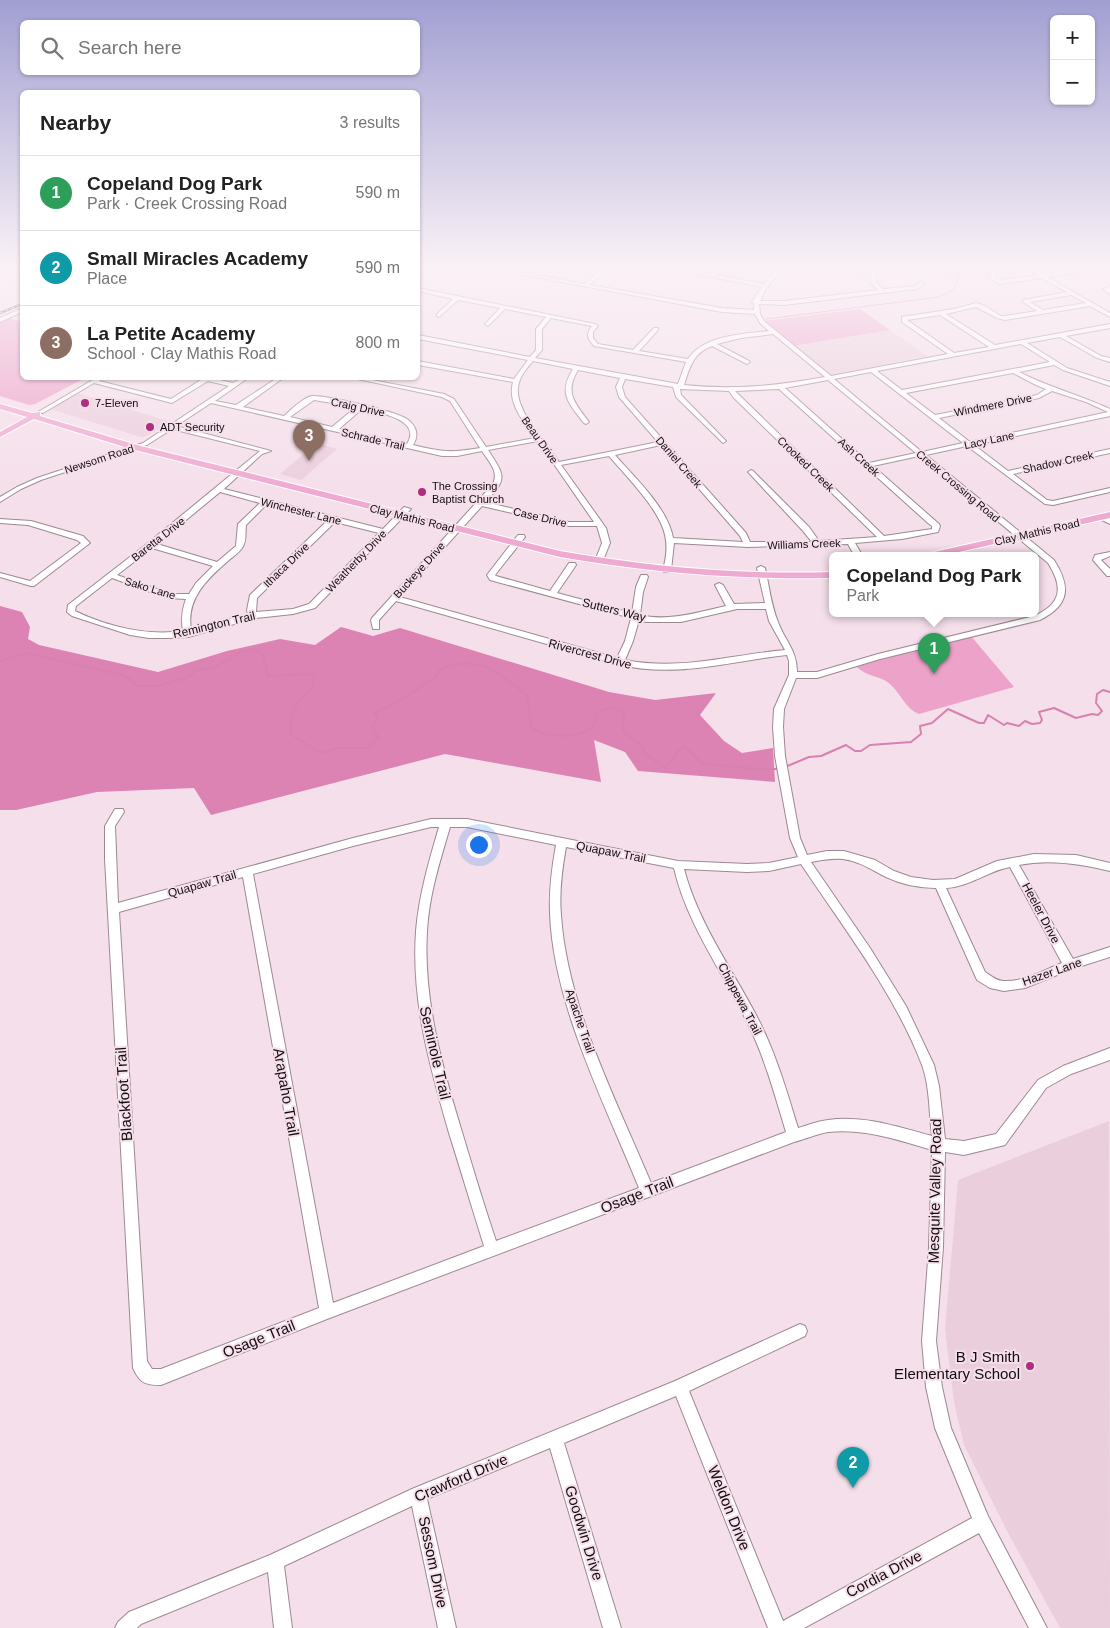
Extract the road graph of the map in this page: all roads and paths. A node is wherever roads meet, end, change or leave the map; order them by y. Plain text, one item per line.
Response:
1 (437, 341) edge
2 (539, 341) edge
3 (592, 341) edge
4 (645, 341) edge
5 (728, 341) edge
6 (784, 341) edge
7 (934, 341) edge
8 (985, 341) edge
9 (1028, 341) edge
10 (1071, 341) edge
11 (1022, 342) junction
12 (713, 344) junction
13 (994, 347) junction
14 (634, 352) junction
15 (1110, 353) edge
16 (953, 355) junction
17 (1096, 355) junction
18 (530, 360) junction
19 (1110, 360) edge
20 (690, 361) junction
21 (747, 362) dead end
22 (420, 363) edge
23 (1055, 363) junction
24 (576, 368) junction
25 (872, 370) junction
26 (1014, 371) junction
27 (624, 377) junction
28 (827, 378) junction
29 (89, 380) edge
30 (95, 380) edge
31 (203, 380) edge
32 (214, 380) edge
33 (242, 380) edge
34 (277, 380) edge
35 (365, 380) edge
36 (516, 381) junction
37 (1110, 384) edge
38 (234, 385) junction
39 (780, 386) junction
40 (678, 387) junction
41 (1050, 389) junction
42 (731, 390) junction
43 (902, 392) junction
44 (0, 399) edge
45 (209, 401) junction
46 (0, 406) edge
47 (238, 407) junction
48 (359, 408) junction
49 (34, 412) junction
50 (1110, 413) edge
51 (934, 417) junction
52 (285, 418) junction
53 (586, 422) dead end
54 (170, 427) junction
55 (0, 428) edge
56 (334, 429) junction
57 (0, 435) edge
58 (539, 439) junction
59 (723, 441) dead end
60 (663, 443) junction
61 (145, 444) junction
62 (969, 444) junction
63 (134, 447) junction
64 (409, 447) junction
65 (484, 449) junction
66 (1110, 451) edge
67 (611, 454) junction
68 (920, 454) junction
69 (557, 464) junction
70 (868, 465) junction
71 (242, 471) junction
72 (751, 472) dead end
73 (1006, 473) junction
74 (219, 490) junction
75 (1110, 490) edge
76 (0, 500) edge
77 (265, 502) junction
78 (480, 504) junction
79 (404, 512) junction
80 (1108, 519) edge
81 (333, 520) junction
82 (0, 521) edge
83 (600, 524) junction
84 (459, 526) junction
85 (39, 527) junction
86 (936, 528) joint
87 (384, 532) junction
88 (30, 534) dead end
89 (1019, 536) junction
90 (882, 538) junction
91 (519, 540) junction
92 (670, 540) junction
93 (850, 542) junction
94 (1028, 543) junction
95 (151, 544) junction
96 (817, 544) junction
97 (748, 545) junction
98 (856, 552) edge
99 (947, 552) edge
100 (988, 552) edge
101 (1039, 552) edge
102 (1039, 552) edge
103 (1110, 554) edge
104 (601, 558) junction
105 (219, 565) junction
106 (572, 566) dead end
107 (668, 567) junction
108 (829, 567) edge
109 (762, 572) junction
110 (1110, 574) edge
111 (0, 575) edge
112 (829, 575) edge
113 (111, 576) junction
114 (644, 576) dead end
115 (719, 585) dead end
116 (552, 594) junction
117 (190, 597) junction
118 (394, 598) junction
119 (769, 606) junction
120 (732, 608) junction
121 (71, 609) joint
122 (303, 610) joint
123 (253, 616) junction
124 (1039, 616) edge
125 (636, 617) junction
126 (1036, 617) edge
127 (376, 627) dead end
128 (188, 634) junction
129 (790, 652) junction
130 (620, 662) junction
131 (792, 675) junction
132 (119, 812) dead end
133 (446, 822) junction
134 (561, 843) junction
135 (804, 860) junction
136 (1012, 861) junction
137 (678, 865) junction
138 (1110, 867) edge
139 (246, 872) junction
140 (939, 884) junction
141 (112, 909) junction
142 (1110, 952) edge
143 (1070, 964) junction
144 (1110, 1054) edge
145 (794, 1136) junction
146 (939, 1145) junction
147 (647, 1191) junction
148 (492, 1250) junction
149 (327, 1312) junction
150 (800, 1331) dead end
151 (148, 1377) joint
152 (680, 1387) junction
153 (555, 1438) junction
154 (418, 1495) junction
155 (982, 1522) junction
156 (275, 1561) junction
157 (124, 1628) edge
158 (284, 1628) edge
159 (448, 1628) edge
160 (612, 1628) edge
161 (777, 1628) edge
162 (787, 1628) edge
163 (1038, 1628) edge

1 - 18 street
2 - 18 street
3 - 14 street
4 - 14 street
5 - 12 street
6 - 28 street, Creek Crossing Road
7 - 16 street
8 - 13 street
9 - 11 street
10 - 17 street
11 - 13 street
11 - 23 street
12 - 20 street
12 - 21 street
13 - 16 street
14 - 20 street
15 - 17 street
16 - 25 street
17 - 19 street
18 - 24 street
18 - 36 street
20 - 40 street
22 - 36 street
23 - 26 street
23 - 37 street
24 - 27 street
24 - 53 street
25 - 28 street
25 - 43 street
26 - 41 street
26 - 43 street
27 - 40 street
27 - 60 street, Daniel Creek
28 - 39 street
28 - 68 street, Creek Crossing Road
29 - 49 street
30 - 31 street
32 - 38 street
33 - 38 street, Newsom Road
34 - 47 street
35 - 65 street, Buckeye Drive
36 - 58 street, Beau Drive
38 - 45 street, Newsom Road
39 - 42 street
39 - 70 street, Ash Creek
40 - 42 street
40 - 59 street
41 - 50 street
41 - 51 street, Windmere Drive
42 - 90 street, Crooked Creek
43 - 51 street
44 - 49 main road, Clay Mathis Road
45 - 47 street, Schrade Trail
45 - 54 street, Newsom Road
46 - 49 main road, Clay Mathis Road
47 - 52 street, Schrade Trail
48 - 52 street, Craig Drive
48 - 56 street
48 - 64 street, Craig Drive
49 - 55 main road
49 - 57 main road
49 - 61 main road, Clay Mathis Road
49 - 63 main road, Clay Mathis Road
50 - 62 street, Lacy Lane
51 - 62 street
52 - 56 street, Schrade Trail
54 - 61 street, Newsom Road
54 - 71 street, Baretta Drive
56 - 64 street, Schrade Trail
58 - 65 street, Schrade Trail
58 - 69 street, Beau Drive
60 - 67 street
60 - 97 street, Daniel Creek
61 - 63 street, Newsom Road
61 - 71 main road, Clay Mathis Road
62 - 68 street, Lacy Lane
62 - 73 street
63 - 71 main road, Clay Mathis Road
63 - 76 street, Newsom Road
64 - 65 street, Schrade Trail
65 - 78 street, Buckeye Drive
66 - 73 street, Shadow Creek
67 - 69 street
67 - 92 street
68 - 70 street, Lacy Lane
68 - 89 street, Creek Crossing Road
69 - 83 street, Beau Drive
70 - 86 street, Ash Creek
71 - 74 street, Baretta Drive
71 - 79 main road, Clay Mathis Road
72 - 96 street
73 - 75 street
74 - 77 street, Winchester Lane
74 - 95 street, Baretta Drive
77 - 81 street, Winchester Lane
77 - 105 street
78 - 83 street, Case Drive
78 - 84 street, Buckeye Drive
79 - 84 main road, Clay Mathis Road
79 - 87 street, Weatherby Drive
80 - 89 main road, Clay Mathis Road
80 - 94 main road, Clay Mathis Road
81 - 87 street, Winchester Lane
81 - 123 street, Ithaca Drive
82 - 85 street
83 - 104 street, Beau Drive
84 - 91 main road, Clay Mathis Road
84 - 118 street, Buckeye Drive
85 - 88 street
85 - 111 street
86 - 90 street, Williams Creek
87 - 122 street, Weatherby Drive
89 - 94 street, Creek Crossing Road
89 - 99 main road, Clay Mathis Road
90 - 93 street, Williams Creek
91 - 104 main road, Clay Mathis Road
91 - 116 street, Sutters Way
92 - 97 street, Williams Creek
92 - 107 street
93 - 96 street, Williams Creek
93 - 98 street
94 - 100 main road, Clay Mathis Road
94 - 102 street, Creek Crossing Road
95 - 105 street
95 - 113 street, Baretta Drive
96 - 97 street, Williams Creek
101 - 124 street, Creek Crossing Road
103 - 110 street
104 - 107 main road, Clay Mathis Road
105 - 117 street
106 - 116 street
107 - 109 main road, Clay Mathis Road
108 - 109 main road, Clay Mathis Road
109 - 112 main road, Clay Mathis Road
109 - 119 street, Mesquite Valley Road
113 - 117 street, Sako Lane
113 - 121 street, Baretta Drive
114 - 125 street
115 - 120 street
116 - 125 street, Sutters Way
117 - 128 street
118 - 127 street, Buckeye Drive
118 - 130 street, Rivercrest Drive
119 - 120 street, Sutters Way
119 - 129 street, Mesquite Valley Road
120 - 125 street, Sutters Way
121 - 128 street, Remington Trail
122 - 123 street, Remington Trail
123 - 128 street, Remington Trail
125 - 130 street
126 - 131 street, Creek Crossing Road
129 - 130 street, Rivercrest Drive
129 - 131 street, Mesquite Valley Road
131 - 135 street, Mesquite Valley Road
132 - 141 street, Blackfoot Trail
133 - 134 street, Quapaw Trail
133 - 139 street, Quapaw Trail
133 - 148 street, Seminole Trail
134 - 137 street, Quapaw Trail
134 - 147 street, Apache Trail
135 - 137 street, Quapaw Trail
135 - 140 street, Quapaw Trail
135 - 146 street, Mesquite Valley Road
136 - 138 street, Quapaw Trail
136 - 140 street, Quapaw Trail
136 - 143 street, Heeler Drive
137 - 145 street, Chippewa Trail
139 - 141 street, Quapaw Trail
139 - 149 street, Arapaho Trail
140 - 143 street, Hazer Lane
141 - 151 street, Blackfoot Trail
142 - 143 street, Hazer Lane
144 - 146 street, Osage Trail
145 - 146 street, Osage Trail
145 - 147 street, Osage Trail
146 - 155 street, Mesquite Valley Road
147 - 148 street, Osage Trail
148 - 149 street, Osage Trail
149 - 151 street, Osage Trail
150 - 152 street, Crawford Drive
152 - 153 street, Crawford Drive
152 - 161 street, Weldon Drive
153 - 154 street, Crawford Drive
153 - 160 street, Goodwin Drive
154 - 156 street, Crawford Drive
154 - 159 street, Sessom Drive
155 - 162 street, Cordia Drive
155 - 163 street, Mesquite Valley Road
156 - 157 street, Crawford Drive
156 - 158 street

